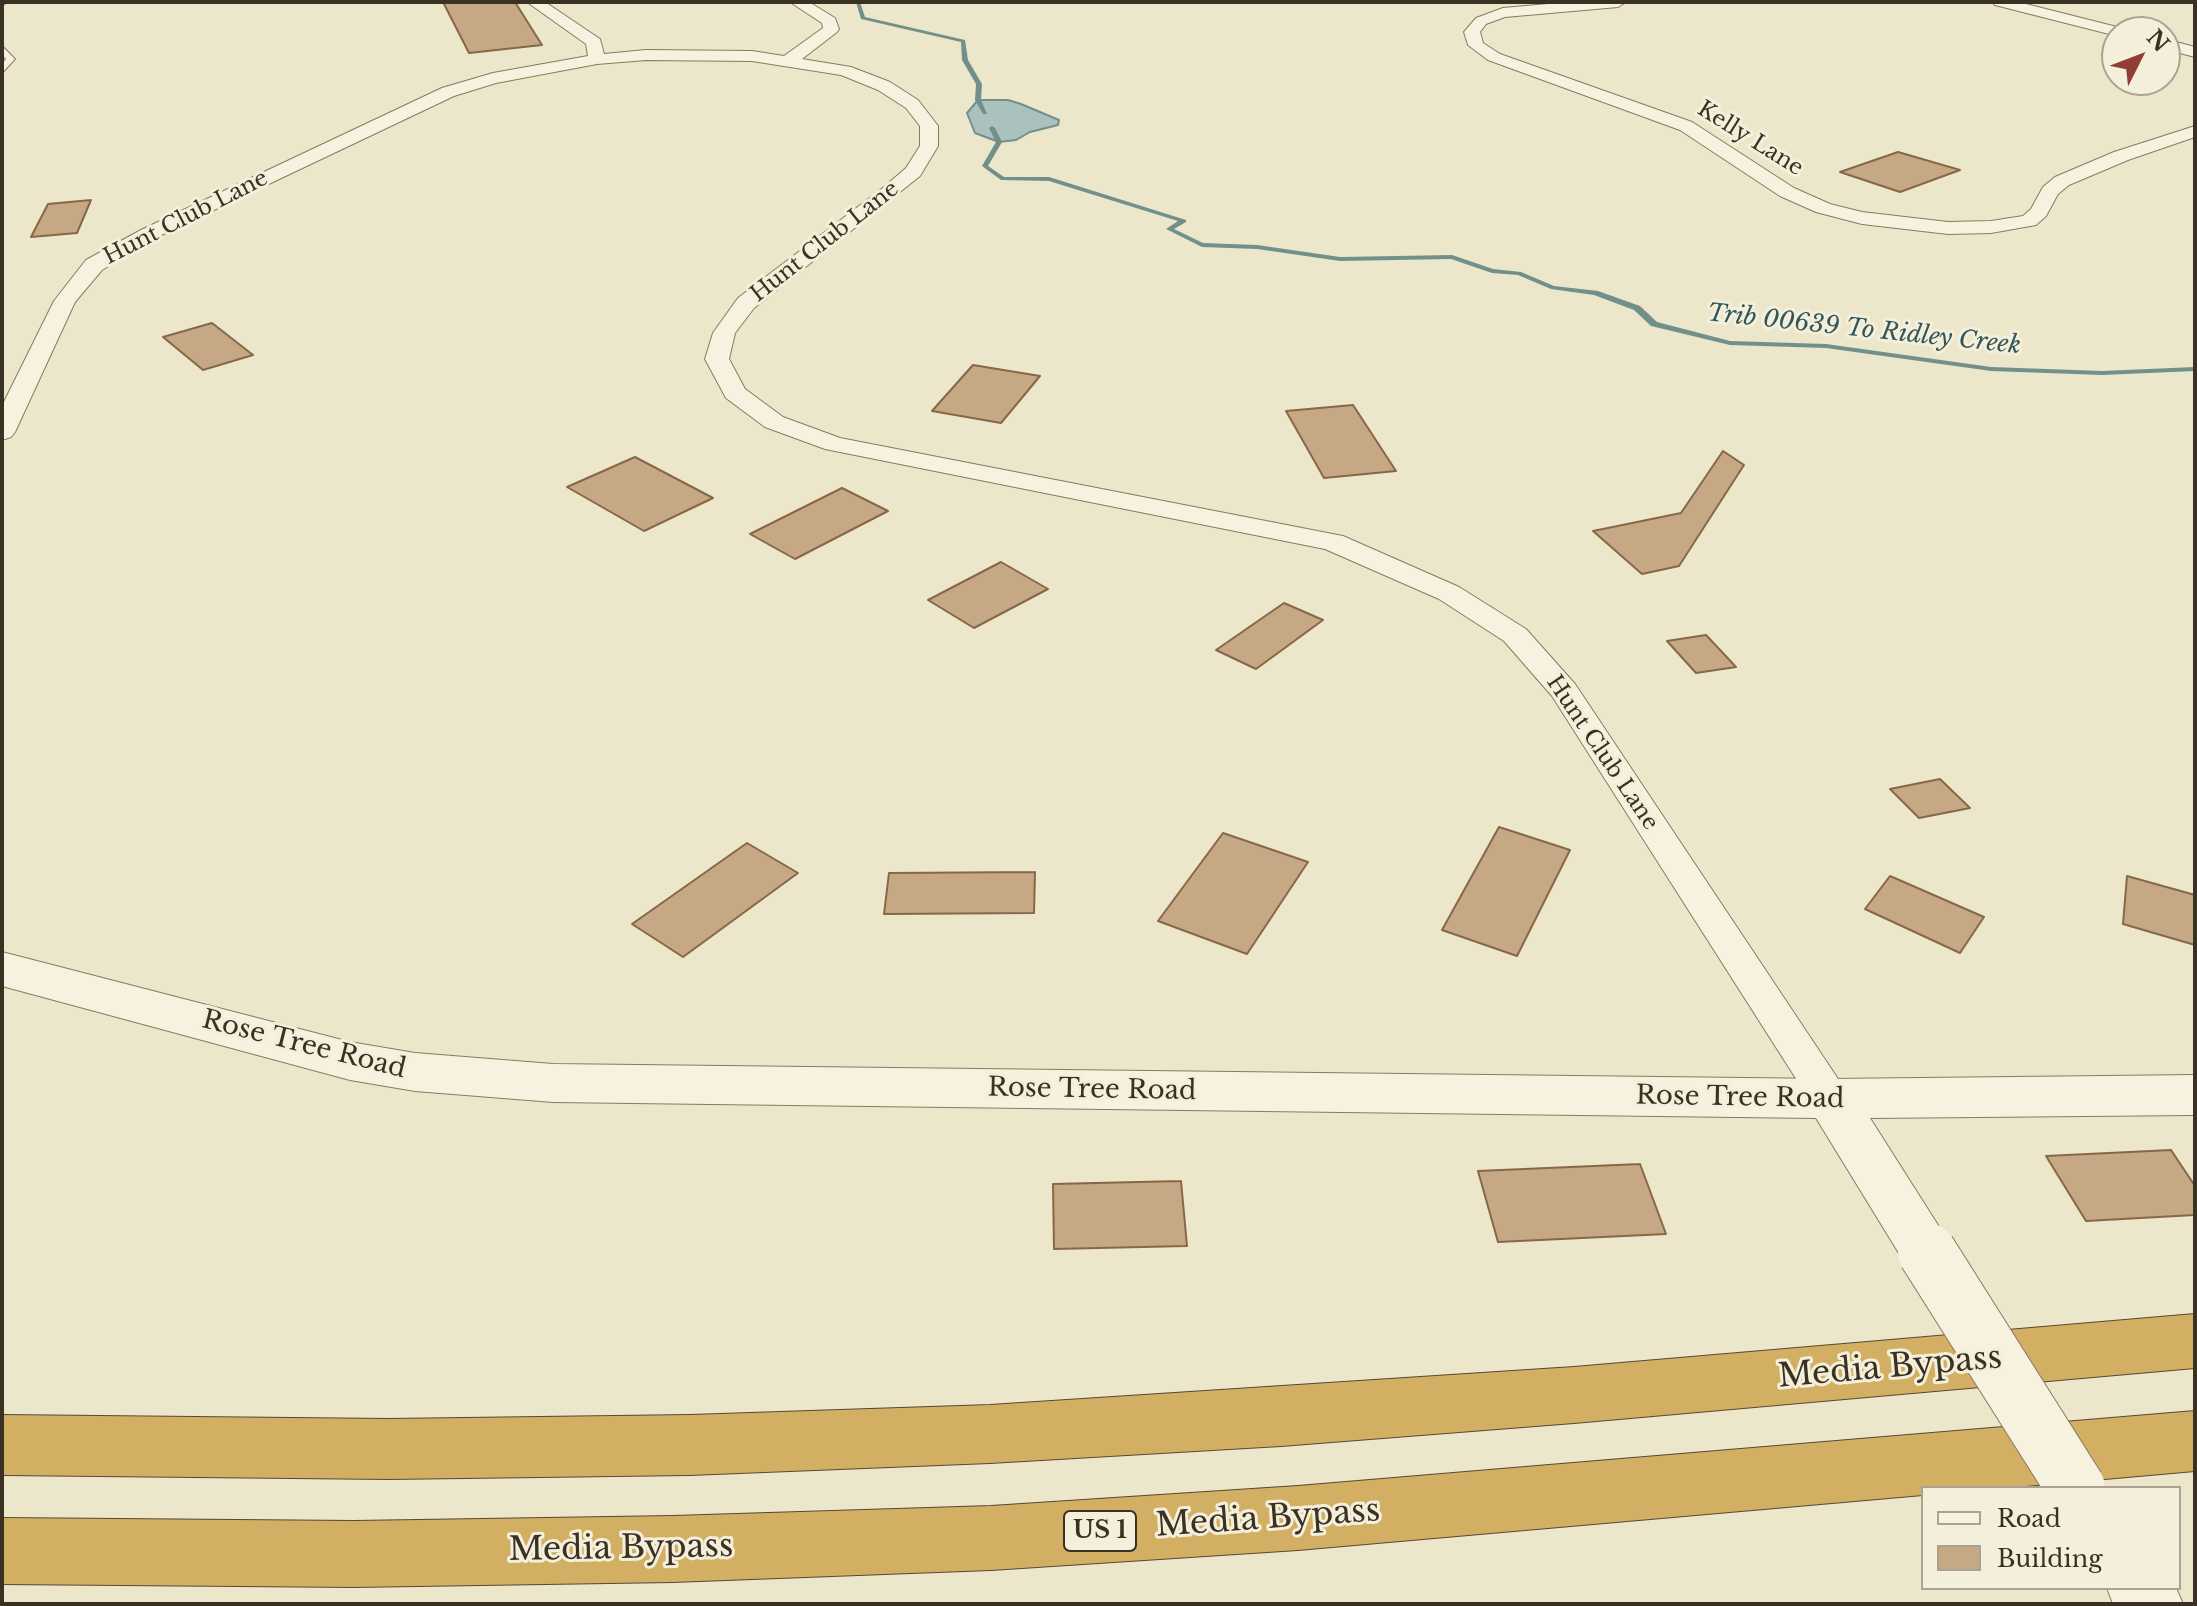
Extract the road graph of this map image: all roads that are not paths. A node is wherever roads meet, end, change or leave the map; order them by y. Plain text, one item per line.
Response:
1 (535, 2) edge
2 (798, 2) edge
3 (1618, 2) edge
4 (2000, 2) edge
5 (2101, 27) edge
6 (2, 49) edge
7 (597, 59) junction
8 (790, 60) junction
9 (2, 70) edge
10 (2195, 131) edge
11 (2, 432) edge
12 (2, 969) edge
13 (2195, 1095) edge
14 (1830, 1099) junction
15 (2195, 1341) edge
16 (2195, 1441) edge
17 (2, 1445) edge
18 (2075, 1486) edge
19 (2, 1551) edge

1 - 7 street
2 - 8 street
3 - 10 street, Kelly Lane
4 - 5 street
6 - 9 lane
7 - 8 street, Hunt Club Lane
7 - 11 street, Hunt Club Lane
8 - 14 street, Hunt Club Lane
12 - 14 street, Rose Tree Road
13 - 14 street, Rose Tree Road
14 - 18 street, bridge
15 - 17 highway, Media Bypass
16 - 19 highway, Media Bypass / US 1

